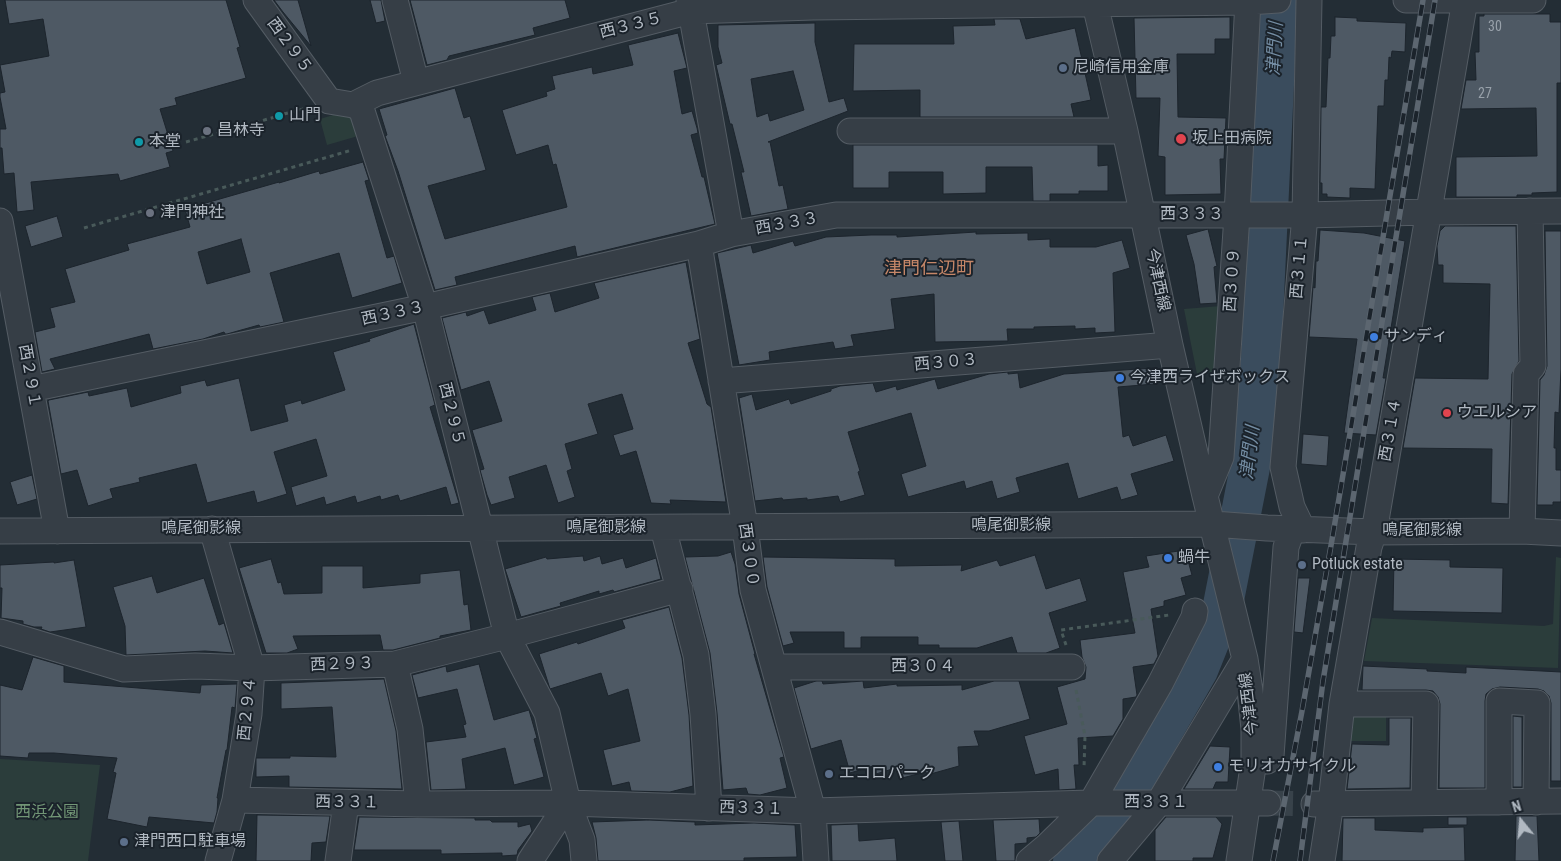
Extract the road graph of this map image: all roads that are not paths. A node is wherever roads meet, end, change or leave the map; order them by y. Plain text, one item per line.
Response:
1 (256, 0) edge
2 (395, 0) edge
3 (1278, 0) edge
4 (1309, 0) edge
5 (1406, 0) edge
6 (1533, 0) edge
7 (1248, 1) edge
8 (1465, 1) edge
9 (1094, 2) edge
10 (836, 3) edge
11 (931, 3) edge
12 (690, 5) edge
13 (416, 82) junction
14 (353, 105) junction
15 (850, 131) dead end
16 (1125, 131) junction
17 (1530, 211) junction
18 (1561, 211) edge
19 (1428, 212) junction
20 (1144, 215) junction
21 (1243, 215) junction
22 (1305, 215) junction
23 (0, 221) edge
24 (730, 234) junction
25 (699, 244) junction
26 (425, 307) junction
27 (1170, 345) junction
28 (721, 381) junction
29 (31, 389) junction
30 (1205, 496) junction
31 (1218, 524) junction
32 (745, 527) junction
33 (663, 528) junction
34 (212, 529) junction
35 (480, 529) junction
36 (1300, 530) junction
37 (0, 531) edge
38 (57, 531) junction
39 (1522, 531) junction
40 (1374, 532) junction
41 (1561, 532) edge
42 (680, 589) junction
43 (1195, 611) road end
44 (0, 632) edge
45 (507, 636) junction
46 (1242, 648) junction
47 (396, 664) junction
48 (774, 667) junction
49 (1072, 667) road end
50 (252, 668) junction
51 (1342, 704) junction
52 (1254, 760) junction
53 (235, 800) junction
54 (1424, 802) junction
55 (1499, 802) junction
56 (1536, 802) junction
57 (1561, 802) edge
58 (346, 803) junction
59 (568, 803) junction
60 (1087, 803) junction
61 (1258, 803) junction
62 (418, 804) junction
63 (1151, 804) junction
64 (1322, 804) junction
65 (709, 808) junction
66 (813, 811) junction
67 (218, 861) edge
68 (338, 861) edge
69 (530, 861) edge
70 (584, 861) edge
71 (816, 861) edge
72 (1029, 861) edge
73 (1110, 861) edge
74 (1239, 861) edge
75 (1322, 861) edge

1 - 14 street, 西２９５
2 - 13 street
3 - 7 street, 西３３５
4 - 22 street, 西３１１
5 - 8 street
6 - 8 street
7 - 9 street, 西３３５
7 - 21 street, 西３０９
8 - 19 street, 西３１４
9 - 11 street, 西３３５
9 - 16 street, 今津西線
10 - 11 street, 西３３５
10 - 12 street, 西３３５
12 - 13 street, 西３３５
12 - 24 street
13 - 14 street, 西３３５
14 - 26 street, 西２９５
15 - 16 street
16 - 20 street, 今津西線
17 - 18 street, 西３３３
17 - 19 street, 西３３３
17 - 39 street
19 - 22 street, 西３３３
19 - 40 street, 西３１４
20 - 21 street, 西３３３
20 - 24 street, 西３３３
20 - 27 street, 今津西線
21 - 22 street, 西３３３
21 - 30 street, 西３０９
22 - 36 street, 西３１１
23 - 29 street, 西２９１
24 - 25 street, 西３３３
25 - 26 street, 西３３３
25 - 28 street, 西３００
26 - 29 street, 西３３３
26 - 35 street, 西２９５
27 - 28 street, 西３０３
27 - 30 street, 今津西線
28 - 32 street, 西３００
29 - 38 street, 西２９１
30 - 31 street, 今津西線
31 - 32 street, 鳴尾御影線
31 - 36 street, 鳴尾御影線
31 - 46 street, 今津西線
32 - 33 street, 鳴尾御影線
32 - 48 street, 西３００
33 - 35 street, 鳴尾御影線
33 - 42 street
34 - 35 street, 鳴尾御影線
34 - 38 street, 鳴尾御影線
34 - 50 street, 西２９４
35 - 45 street, 西２９５
36 - 40 street, 鳴尾御影線
36 - 52 street
37 - 38 street, 鳴尾御影線
39 - 40 street, 鳴尾御影線
39 - 41 street, 鳴尾御影線
40 - 51 street, 西３１４
42 - 45 street, 西２９３
42 - 65 street
43 - 60 street
44 - 50 street, 西２９３
45 - 47 street, 西２９３
45 - 59 street, 西２９５
46 - 52 street, 今津西線
46 - 63 street
47 - 50 street, 西２９３
47 - 62 street
48 - 49 street, 西３０４
48 - 66 street, 西３００
50 - 53 street, 西２９４
51 - 54 street
51 - 64 street, 西３１４
52 - 61 street, 今津西線
53 - 58 street, 西３３１
53 - 67 street, 西２９４
54 - 55 street
54 - 64 street
55 - 56 street
55 - 56 street
56 - 57 street
58 - 62 street, 西３３１
58 - 68 street
59 - 62 street, 西３３１
59 - 65 street, 西３３１
59 - 69 street
59 - 70 street, 西２９５
60 - 63 street, 西３３１
60 - 66 street, 西３３１
60 - 72 street
61 - 63 street, 西３３１
61 - 74 street, 今津西線
63 - 73 street
64 - 75 street, 西３１４
65 - 66 street, 西３３１
66 - 71 street, 西３００

